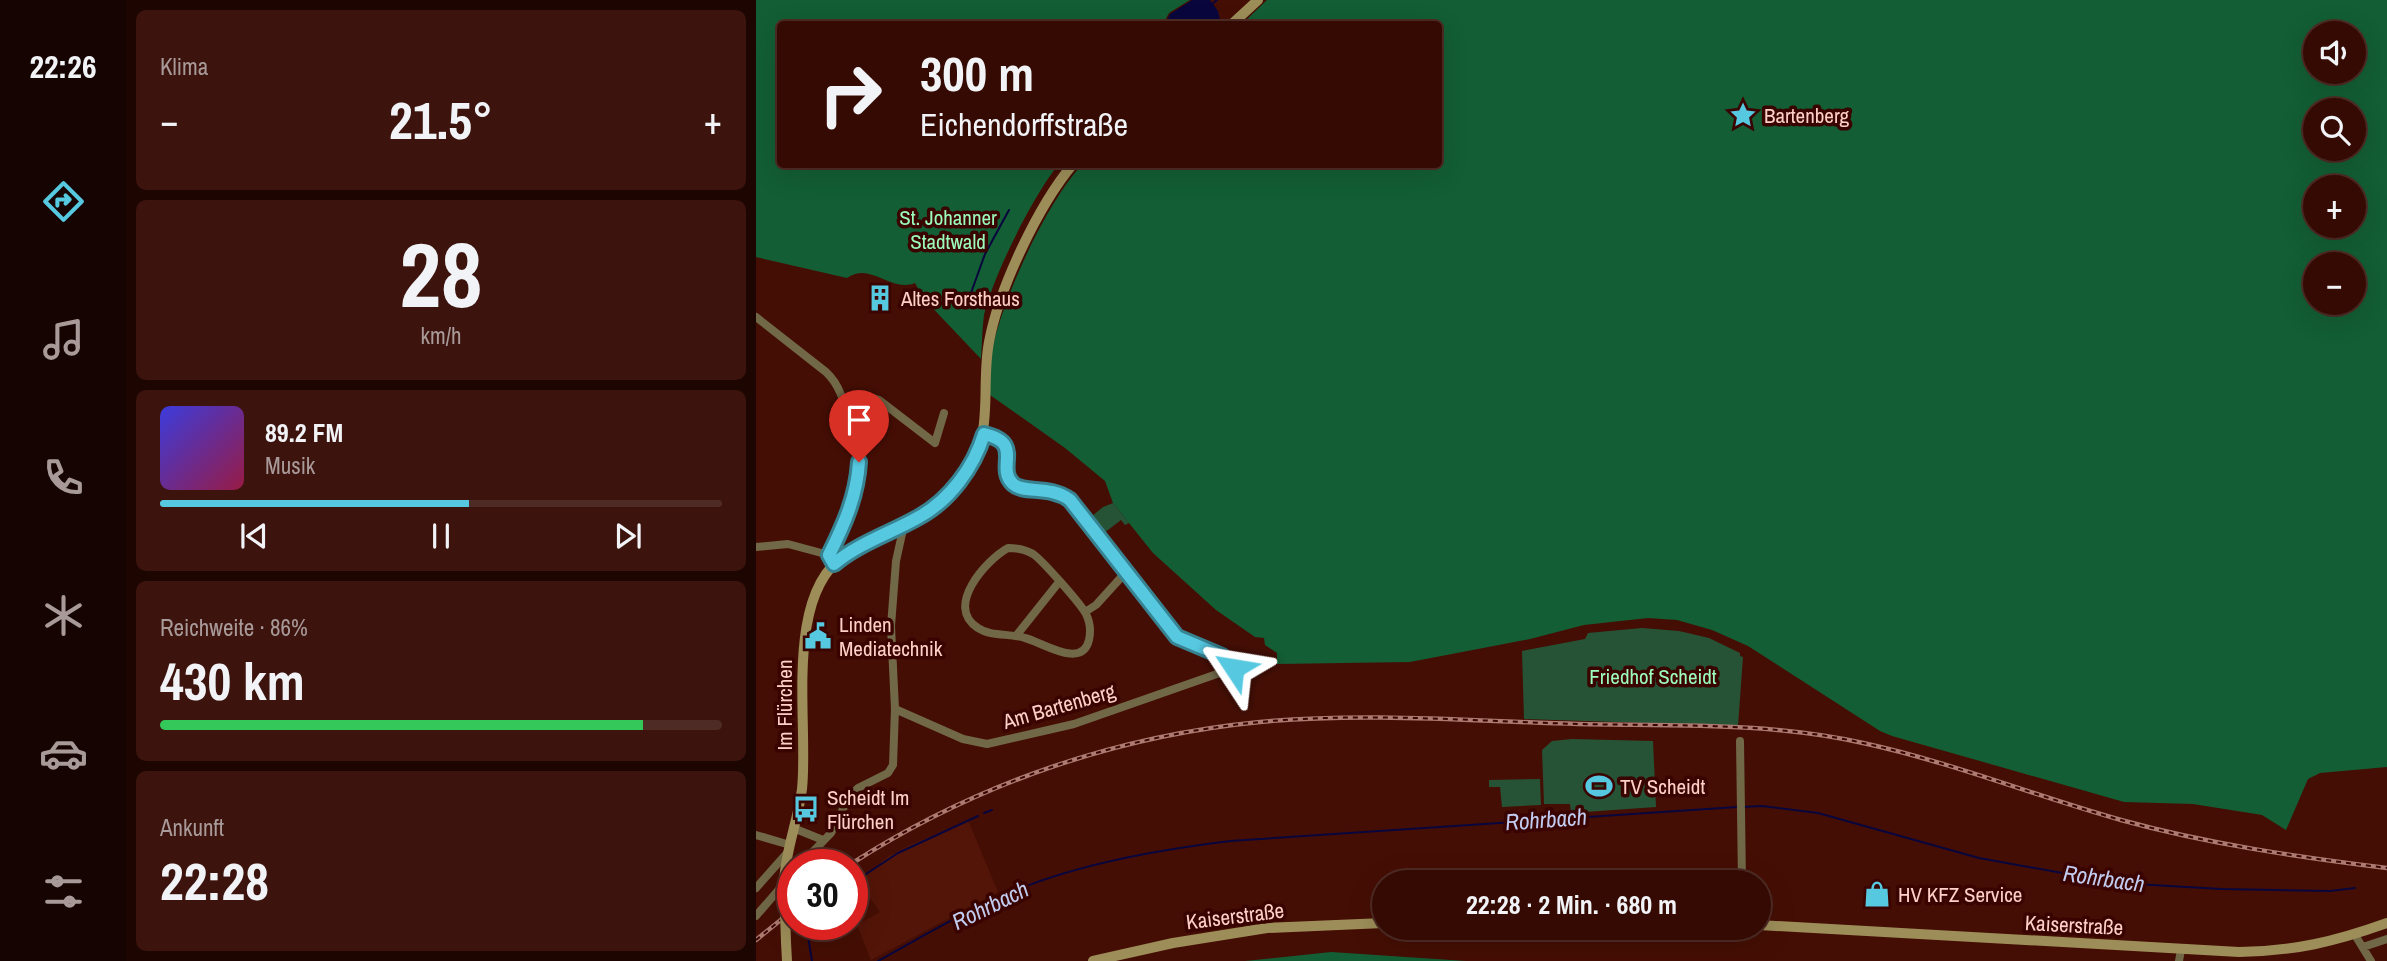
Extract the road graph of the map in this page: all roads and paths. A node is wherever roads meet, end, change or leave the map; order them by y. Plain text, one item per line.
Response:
1 (1258, 0) edge
2 (1235, 21) edge
3 (1070, 168) edge
4 (756, 317) edge
5 (846, 412) junction
6 (943, 414) dead end
7 (984, 434) junction
8 (904, 525) junction
9 (756, 547) edge
10 (832, 559) junction
11 (1126, 572) junction
12 (1059, 582) junction
13 (1085, 612) junction
14 (1016, 636) junction
15 (895, 709) junction
16 (1740, 741) dead end
17 (793, 828) junction
18 (756, 835) edge
19 (823, 841) junction
20 (789, 848) junction
21 (815, 849) edge
22 (1742, 870) edge
23 (769, 874) junction
24 (777, 876) edge
25 (756, 888) edge
26 (777, 890) edge
27 (756, 916) edge
28 (2387, 923) edge
29 (1372, 924) edge
30 (1771, 926) edge
31 (2355, 935) junction
32 (2387, 939) edge
33 (786, 940) edge
34 (2363, 947) junction
35 (2180, 956) edge
36 (787, 961) edge
37 (1093, 961) edge
38 (2371, 961) edge

1 - 2 street
3 - 7 street
4 - 5 street, Im Flürchen
5 - 6 street
5 - 10 street, Im Flürchen
7 - 8 street, Im Flürchen
7 - 11 street
8 - 10 street, Im Flürchen
8 - 15 street
9 - 10 street
10 - 17 street, Im Flürchen
11 - 13 street
11 - 15 street, Am Bartenberg
12 - 13 street
12 - 14 street
12 - 14 street
13 - 14 street
15 - 19 street
16 - 22 street
17 - 19 street
17 - 20 street, Im Flürchen
18 - 20 street
19 - 21 street
20 - 23 street
23 - 24 street
23 - 25 street
26 - 27 street
28 - 31 street, Kaiserstraße
29 - 37 street, Kaiserstraße
30 - 35 street, Kaiserstraße
31 - 34 street
31 - 35 street, Kaiserstraße
32 - 34 street
33 - 36 street, Im Flürchen, bridge
34 - 38 street

